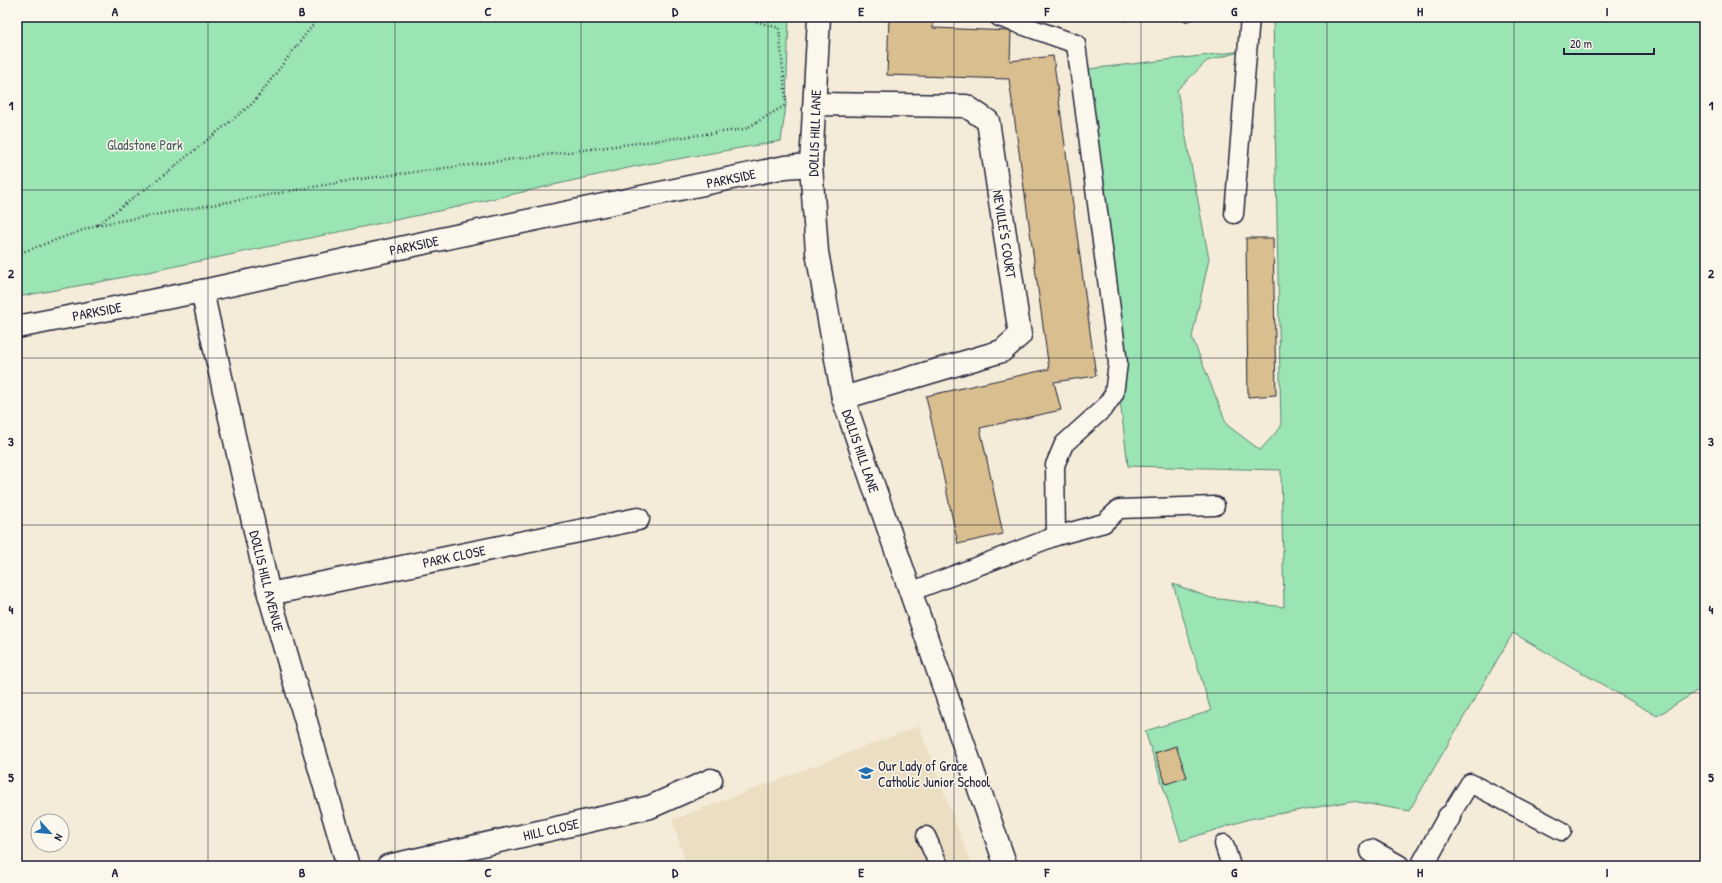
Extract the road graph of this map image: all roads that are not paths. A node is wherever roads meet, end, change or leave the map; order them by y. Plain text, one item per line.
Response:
1 (819, 17) edge
2 (999, 17) edge
3 (1250, 17) edge
4 (815, 104) junction
5 (811, 165) junction
6 (1234, 214) dead end
7 (202, 291) junction
8 (17, 327) edge
9 (843, 398) junction
10 (1215, 506) dead end
11 (638, 519) dead end
12 (1056, 536) junction
13 (910, 592) junction
14 (269, 594) junction
15 (711, 780) dead end
16 (1449, 817) joint
17 (1562, 831) dead end
18 (926, 836) dead end
19 (1224, 844) dead end
20 (1372, 851) dead end
21 (348, 866) edge
22 (388, 866) edge
23 (939, 866) edge
24 (1006, 866) edge
25 (1232, 866) edge
26 (1398, 866) edge
27 (1422, 866) edge

1 - 4 street, DOLLIS HILL LANE
2 - 12 lane
3 - 6 lane
4 - 5 street, DOLLIS HILL LANE
4 - 9 street, NEVILLE'S COURT
5 - 7 street, PARKSIDE
5 - 9 street, DOLLIS HILL LANE
7 - 8 street, PARKSIDE
7 - 14 street, DOLLIS HILL AVENUE
9 - 13 street, DOLLIS HILL LANE
10 - 12 lane
11 - 14 street, PARK CLOSE
12 - 13 lane
13 - 24 street, DOLLIS HILL LANE
14 - 21 street, DOLLIS HILL AVENUE
15 - 22 street, HILL CLOSE
16 - 17 lane
16 - 27 street
18 - 23 lane
19 - 25 lane
20 - 26 street

